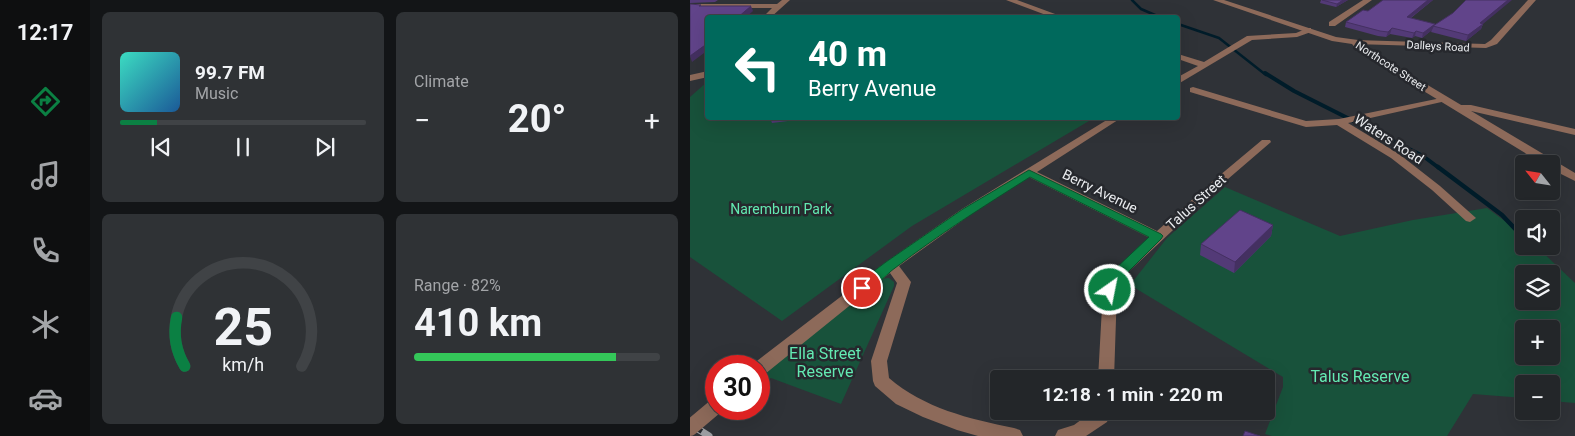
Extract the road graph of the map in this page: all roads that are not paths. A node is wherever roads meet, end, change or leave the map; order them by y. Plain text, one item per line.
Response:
1 (786, 0) edge
2 (1010, 0) edge
3 (1216, 0) edge
4 (1368, 0) edge
5 (1532, 0) edge
6 (690, 6) edge
7 (778, 6) junction
8 (1045, 12) junction
9 (768, 15) edge
10 (1038, 15) edge
11 (1054, 15) edge
12 (1332, 24) dead end
13 (1308, 30) junction
14 (1355, 42) junction
15 (1180, 57) edge
16 (1204, 64) junction
17 (705, 72) edge
18 (691, 78) edge
19 (1180, 80) edge
20 (1193, 90) dead end
21 (1443, 99) junction
22 (1458, 108) junction
23 (1113, 120) edge
24 (1339, 122) junction
25 (1575, 132) edge
26 (1266, 142) dead end
27 (1536, 155) edge
28 (1560, 169) edge
29 (1029, 173) junction
30 (1575, 178) edge
31 (1470, 218) dead end
32 (1157, 236) junction
33 (891, 265) junction
34 (770, 360) edge
35 (1106, 370) edge
36 (705, 415) edge
37 (1094, 420) edge
38 (690, 428) edge
39 (1014, 436) edge
40 (1064, 436) edge

1 - 7 street
2 - 8 street
3 - 13 street, Northcote Street
4 - 12 street
5 - 14 street, Dalleys Road
6 - 7 street
7 - 9 street
8 - 10 street
8 - 11 street
13 - 14 street, Northcote Street
13 - 16 street
14 - 21 street, Northcote Street
15 - 16 street
16 - 19 street
17 - 18 street
20 - 24 street, Waters Road
21 - 22 street, Northcote Street
21 - 24 street
22 - 25 street
22 - 27 street, Northcote Street
23 - 29 street
24 - 31 street, Waters Road
26 - 32 street, Talus Street
28 - 30 street, Northcote Street
29 - 32 street, Berry Avenue
29 - 33 street
32 - 35 street, Talus Street
33 - 34 street
33 - 39 street
36 - 38 street, bridge
37 - 40 street

